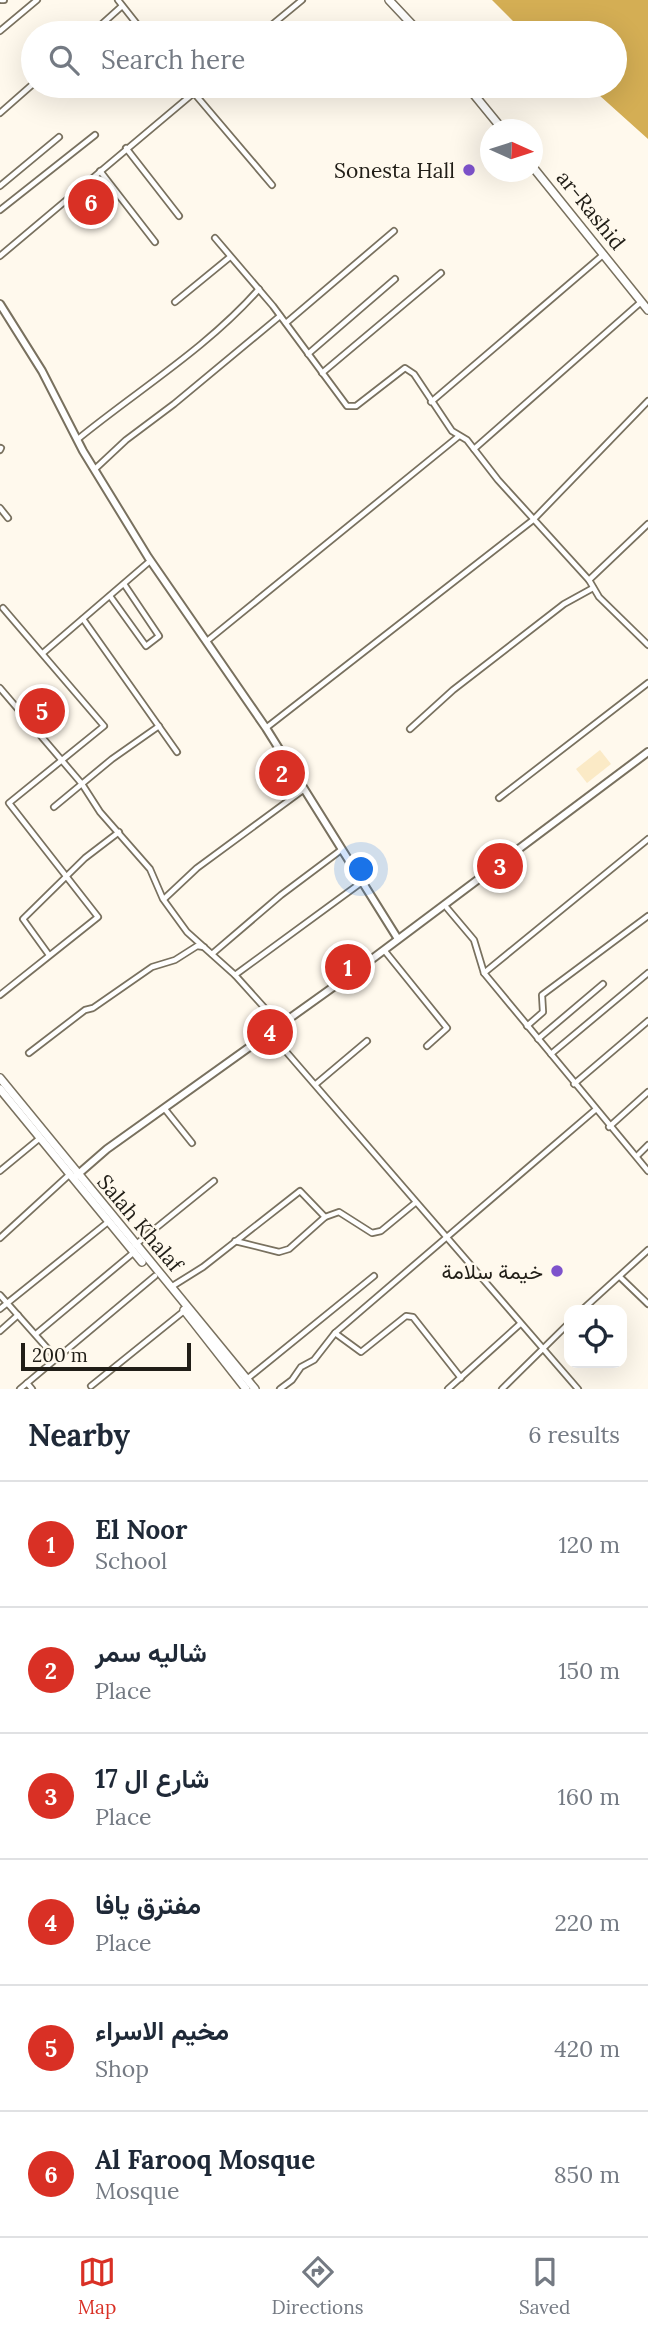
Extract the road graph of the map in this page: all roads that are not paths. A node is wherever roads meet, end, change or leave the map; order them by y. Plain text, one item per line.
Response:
1 (27, 0) edge
2 (37, 0) edge
3 (118, 0) edge
4 (302, 0) edge
5 (389, 0) edge
6 (31, 5) junction
7 (122, 6) junction
8 (105, 21) edge
9 (134, 21) edge
10 (277, 21) edge
11 (409, 21) edge
12 (0, 31) edge
13 (21, 95) edge
14 (188, 98) edge
15 (198, 98) edge
16 (477, 98) edge
17 (0, 113) edge
18 (494, 119) edge
19 (95, 135) dead end
20 (59, 136) dead end
21 (126, 148) junction
22 (100, 171) junction
23 (543, 178) edge
24 (272, 185) dead end
25 (0, 186) edge
26 (74, 195) junction
27 (0, 210) edge
28 (86, 211) dead end
29 (179, 216) dead end
30 (394, 231) dead end
31 (215, 239) dead end
32 (155, 242) dead end
33 (604, 254) junction
34 (0, 256) edge
35 (230, 257) junction
36 (441, 273) dead end
37 (395, 279) dead end
38 (260, 289) junction
39 (176, 302) dead end
40 (641, 302) junction
41 (1, 307) edge
42 (648, 310) edge
43 (280, 316) junction
44 (286, 323) junction
45 (308, 354) junction
46 (322, 373) junction
47 (648, 401) edge
48 (432, 402) junction
49 (459, 436) junction
50 (78, 439) junction
51 (474, 449) junction
52 (94, 469) junction
53 (0, 508) edge
54 (8, 518) dead end
55 (533, 520) junction
56 (648, 524) edge
57 (150, 561) junction
58 (589, 580) junction
59 (124, 584) junction
60 (593, 588) junction
61 (110, 596) junction
62 (4, 608) dead end
63 (83, 619) junction
64 (207, 641) junction
65 (648, 645) edge
66 (43, 653) junction
67 (648, 683) edge
68 (0, 688) edge
69 (159, 726) junction
70 (266, 728) junction
71 (410, 729) dead end
72 (177, 752) dead end
73 (648, 752) edge
74 (63, 760) junction
75 (82, 784) junction
76 (303, 790) junction
77 (499, 798) dead end
78 (54, 807) dead end
79 (119, 832) junction
80 (648, 839) edge
81 (341, 850) junction
82 (66, 878) junction
83 (362, 882) junction
84 (163, 899) junction
85 (447, 908) dead end
86 (648, 916) edge
87 (398, 939) junction
88 (205, 947) junction
89 (384, 950) junction
90 (212, 954) junction
91 (49, 955) junction
92 (484, 973) junction
93 (648, 973) edge
94 (235, 975) junction
95 (603, 984) dead end
96 (0, 995) edge
97 (648, 1021) edge
98 (280, 1026) junction
99 (527, 1026) junction
100 (270, 1033) junction
101 (538, 1039) junction
102 (367, 1041) dead end
103 (427, 1046) dead end
104 (29, 1053) dead end
105 (551, 1054) junction
106 (0, 1078) edge
107 (316, 1084) junction
108 (574, 1084) junction
109 (0, 1089) edge
110 (648, 1092) edge
111 (164, 1108) junction
112 (595, 1110) junction
113 (609, 1127) junction
114 (40, 1138) junction
115 (192, 1143) dead end
116 (648, 1145) edge
117 (637, 1156) junction
118 (0, 1171) edge
119 (648, 1171) edge
120 (73, 1176) junction
121 (214, 1181) dead end
122 (415, 1203) junction
123 (325, 1217) junction
124 (108, 1222) junction
125 (0, 1238) edge
126 (448, 1240) junction
127 (235, 1241) junction
128 (134, 1249) junction
129 (648, 1250) edge
130 (155, 1276) junction
131 (374, 1276) dead end
132 (621, 1277) junction
133 (171, 1287) junction
134 (0, 1295) edge
135 (6, 1302) junction
136 (648, 1304) edge
137 (588, 1305) edge
138 (0, 1309) edge
139 (184, 1311) junction
140 (18, 1315) junction
141 (520, 1324) junction
142 (564, 1329) edge
143 (0, 1331) edge
144 (36, 1334) junction
145 (335, 1334) junction
146 (544, 1351) junction
147 (55, 1357) junction
148 (461, 1378) junction
149 (247, 1380) junction
150 (27, 1383) junction
151 (91, 1386) dead end
152 (20, 1389) edge
153 (32, 1389) edge
154 (246, 1389) edge
155 (255, 1389) edge
156 (280, 1389) edge
157 (448, 1389) edge
158 (502, 1389) edge
159 (578, 1389) edge

1 - 6 street
2 - 6 street
3 - 7 street
4 - 10 street
5 - 11 main road
6 - 12 street
7 - 8 street
7 - 9 street
13 - 17 street
14 - 21 street
15 - 24 street
16 - 18 main road
19 - 27 street
20 - 25 street
21 - 22 street
21 - 29 street
22 - 26 street
22 - 32 street
23 - 33 main road, ar-Rashid
26 - 28 street
26 - 34 street
30 - 44 street
31 - 35 street
33 - 40 main road, ar-Rashid
33 - 48 street
35 - 38 street
35 - 39 street
36 - 46 street
37 - 45 street
38 - 43 street
38 - 50 street
40 - 42 main road, ar-Rashid
40 - 51 street
41 - 50 street
43 - 44 street
43 - 52 street
44 - 45 street
45 - 46 street
46 - 48 street
47 - 55 street
48 - 49 street
49 - 51 street
49 - 64 street
50 - 52 street
51 - 55 street
52 - 57 street
53 - 54 street
55 - 58 street
55 - 70 street
56 - 58 street
57 - 59 street
57 - 64 street
58 - 60 street
59 - 61 street
59 - 61 street
60 - 65 street
60 - 71 street
61 - 63 street
62 - 66 street
63 - 66 street
63 - 69 street
64 - 70 street
66 - 74 street
67 - 77 street
68 - 74 street
69 - 72 street
69 - 75 street
70 - 76 street
73 - 87 street
74 - 75 street
74 - 82 street
75 - 78 street
75 - 79 street
76 - 81 street
76 - 84 street
79 - 82 street
79 - 84 street
80 - 92 street
81 - 83 street
81 - 90 street
82 - 91 street
82 - 91 street
83 - 87 street
83 - 94 street
84 - 88 street
85 - 92 street
86 - 99 street
87 - 89 street
88 - 90 street
88 - 104 street
89 - 98 street
89 - 103 street
90 - 94 street
91 - 96 street
92 - 99 street
93 - 105 street
94 - 98 street
95 - 101 street
97 - 108 street
98 - 100 street
99 - 101 street
100 - 107 street
100 - 111 street
101 - 105 street
102 - 107 street
105 - 108 street
106 - 120 main road, Salah Khalaf
107 - 122 street
108 - 112 street
109 - 114 main road, Salah Khalaf
110 - 113 street
111 - 115 street
111 - 120 street
112 - 113 street
112 - 126 street
113 - 117 street
114 - 118 street
114 - 120 main road, Salah Khalaf
116 - 117 street
117 - 119 street
120 - 124 main road, Salah Khalaf
120 - 125 street
120 - 128 main road, Salah Khalaf
121 - 128 street
122 - 123 street
122 - 126 street
123 - 127 street
123 - 127 street
124 - 128 main road, Salah Khalaf
124 - 135 street
126 - 141 street
126 - 145 street
127 - 133 street
128 - 130 main road, Salah Khalaf
128 - 133 main road, Salah Khalaf
128 - 144 street
129 - 132 street
130 - 139 main road, Salah Khalaf
130 - 147 street
131 - 149 street
132 - 136 street
132 - 137 street
133 - 149 main road, Salah Khalaf
134 - 135 street
135 - 138 street
135 - 140 street
139 - 151 street
139 - 154 main road, Salah Khalaf
140 - 143 street
140 - 144 street
141 - 146 street
141 - 148 street
142 - 146 street
144 - 147 street
145 - 148 street
145 - 156 street
146 - 158 street
146 - 159 street
147 - 150 street
148 - 157 street
149 - 155 main road, Salah Khalaf
150 - 152 street
150 - 153 street

